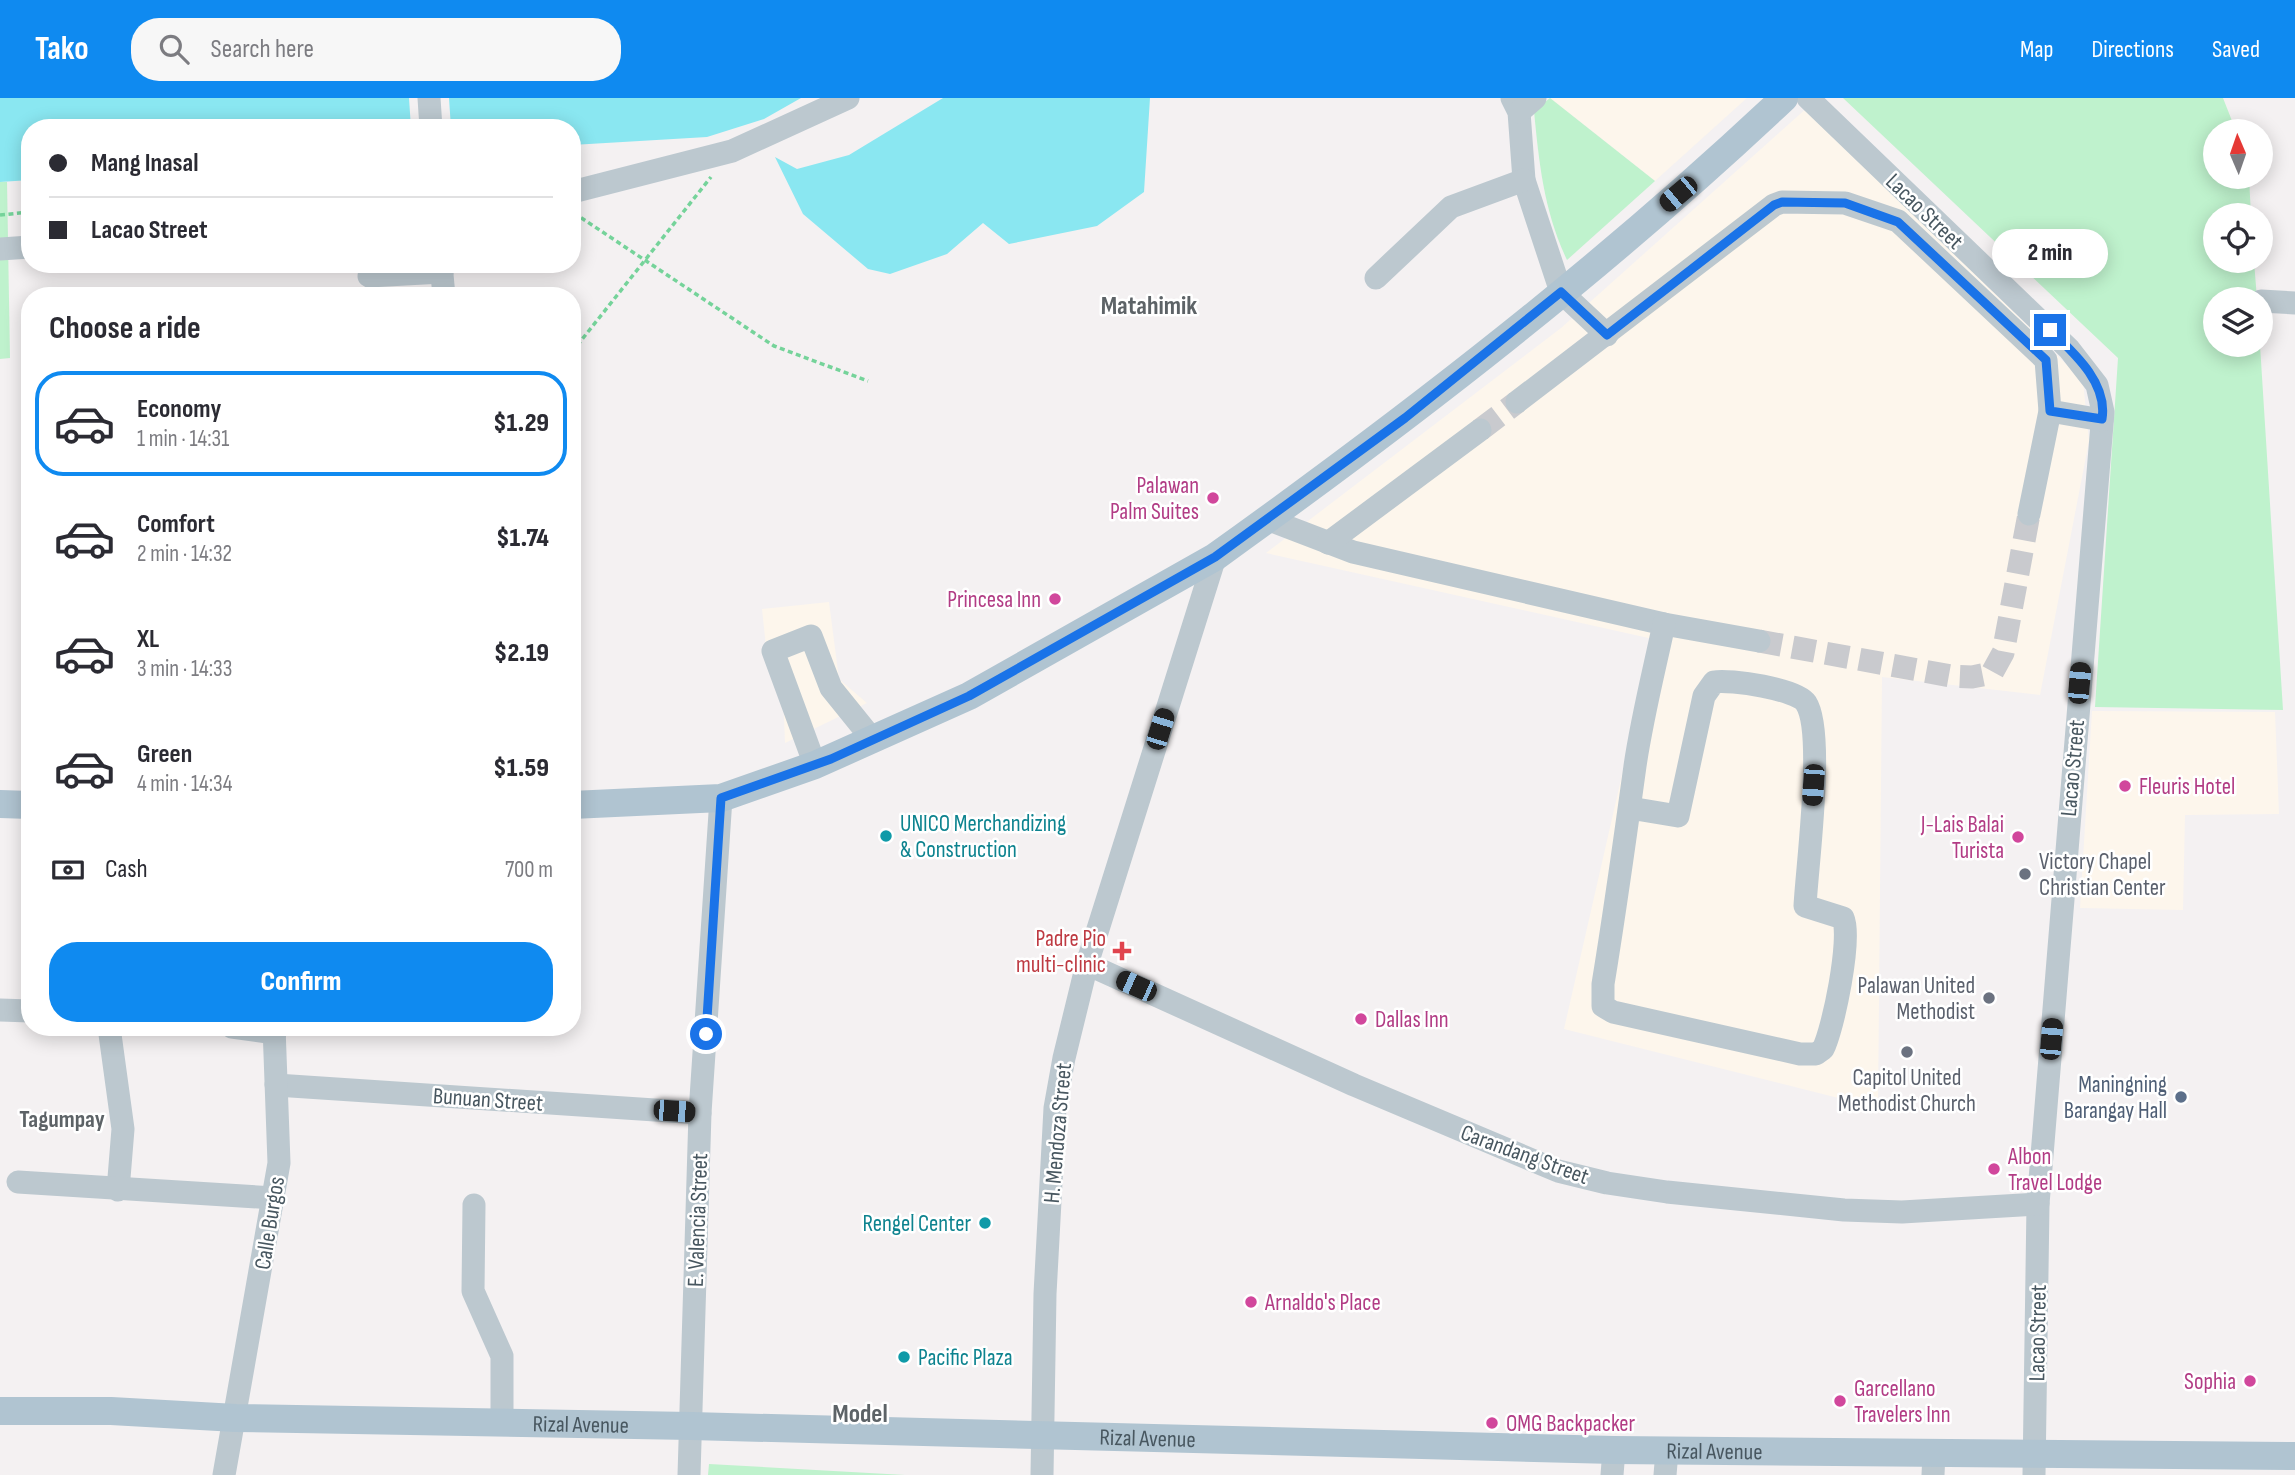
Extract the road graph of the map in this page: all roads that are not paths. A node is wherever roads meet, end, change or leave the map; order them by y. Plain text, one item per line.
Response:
1 (429, 98) edge
2 (848, 98) edge
3 (1784, 98) edge
4 (1808, 98) edge
5 (1522, 103) edge
6 (430, 119) edge
7 (1524, 180) junction
8 (581, 190) edge
9 (21, 248) edge
10 (0, 249) edge
11 (396, 273) edge
12 (369, 276) dead end
13 (1376, 278) dead end
14 (1561, 292) junction
15 (2273, 302) edge
16 (2295, 303) edge
17 (1607, 335) junction
18 (1517, 402) tunnel mouth
19 (2050, 411) junction
20 (2102, 419) junction
21 (1480, 430) tunnel mouth
22 (2029, 514) tunnel mouth
23 (1267, 519) junction
24 (1328, 543) junction
25 (1215, 557) junction
26 (1664, 624) junction
27 (1759, 641) tunnel mouth
28 (873, 740) junction
29 (814, 765) junction
30 (721, 798) junction
31 (0, 804) edge
32 (21, 805) edge
33 (581, 805) edge
34 (1630, 808) junction
35 (1087, 964) junction
36 (0, 1010) edge
37 (21, 1011) edge
38 (110, 1036) edge
39 (274, 1036) edge
40 (276, 1085) junction
41 (701, 1113) junction
42 (18, 1182) dead end
43 (118, 1190) junction
44 (274, 1198) junction
45 (2038, 1204) junction
46 (474, 1205) dead end
47 (0, 1412) edge
48 (236, 1418) junction
49 (502, 1423) junction
50 (691, 1426) junction
51 (1044, 1437) junction
52 (2295, 1456) edge
53 (1613, 1463) edge
54 (1666, 1463) edge
55 (1933, 1464) edge
56 (2034, 1464) edge
57 (224, 1475) edge
58 (689, 1475) edge
59 (1042, 1475) edge

1 - 6 street
2 - 8 street
3 - 14 main road
4 - 20 street, Lacao Street
5 - 7 street
7 - 13 street
7 - 14 street
9 - 10 street
11 - 12 street
14 - 17 street
14 - 23 main road
15 - 16 street
17 - 18 street
17 - 19 street
19 - 20 street
19 - 22 street
20 - 45 street, Lacao Street
21 - 24 street
23 - 24 street
23 - 25 main road
24 - 26 street
25 - 28 main road
25 - 35 street, H. Mendoza Street
26 - 27 street
26 - 34 street
28 - 29 main road
28 - 29 street
29 - 30 main road
30 - 33 main road
30 - 41 street, E. Valencia Street
31 - 32 main road
34 - 34 street
35 - 45 street, Carandang Street
35 - 51 street, H. Mendoza Street
36 - 37 street
38 - 43 street
39 - 40 street, Calle Burgos
40 - 41 street, Bunuan Street
40 - 44 street, Calle Burgos
41 - 50 street, E. Valencia Street
42 - 43 street
43 - 44 street
44 - 48 street, Calle Burgos
45 - 56 street, Lacao Street
46 - 49 street
47 - 48 main road, Rizal Avenue
48 - 49 main road, Rizal Avenue
48 - 57 street, Calle Burgos
49 - 50 main road, Rizal Avenue
50 - 51 main road, Rizal Avenue
50 - 58 street, E. Valencia Street
51 - 53 main road, Rizal Avenue
51 - 59 street, H. Mendoza Street
52 - 56 main road, Rizal Avenue
53 - 54 main road, Rizal Avenue
54 - 55 main road, Rizal Avenue
55 - 56 main road, Rizal Avenue

